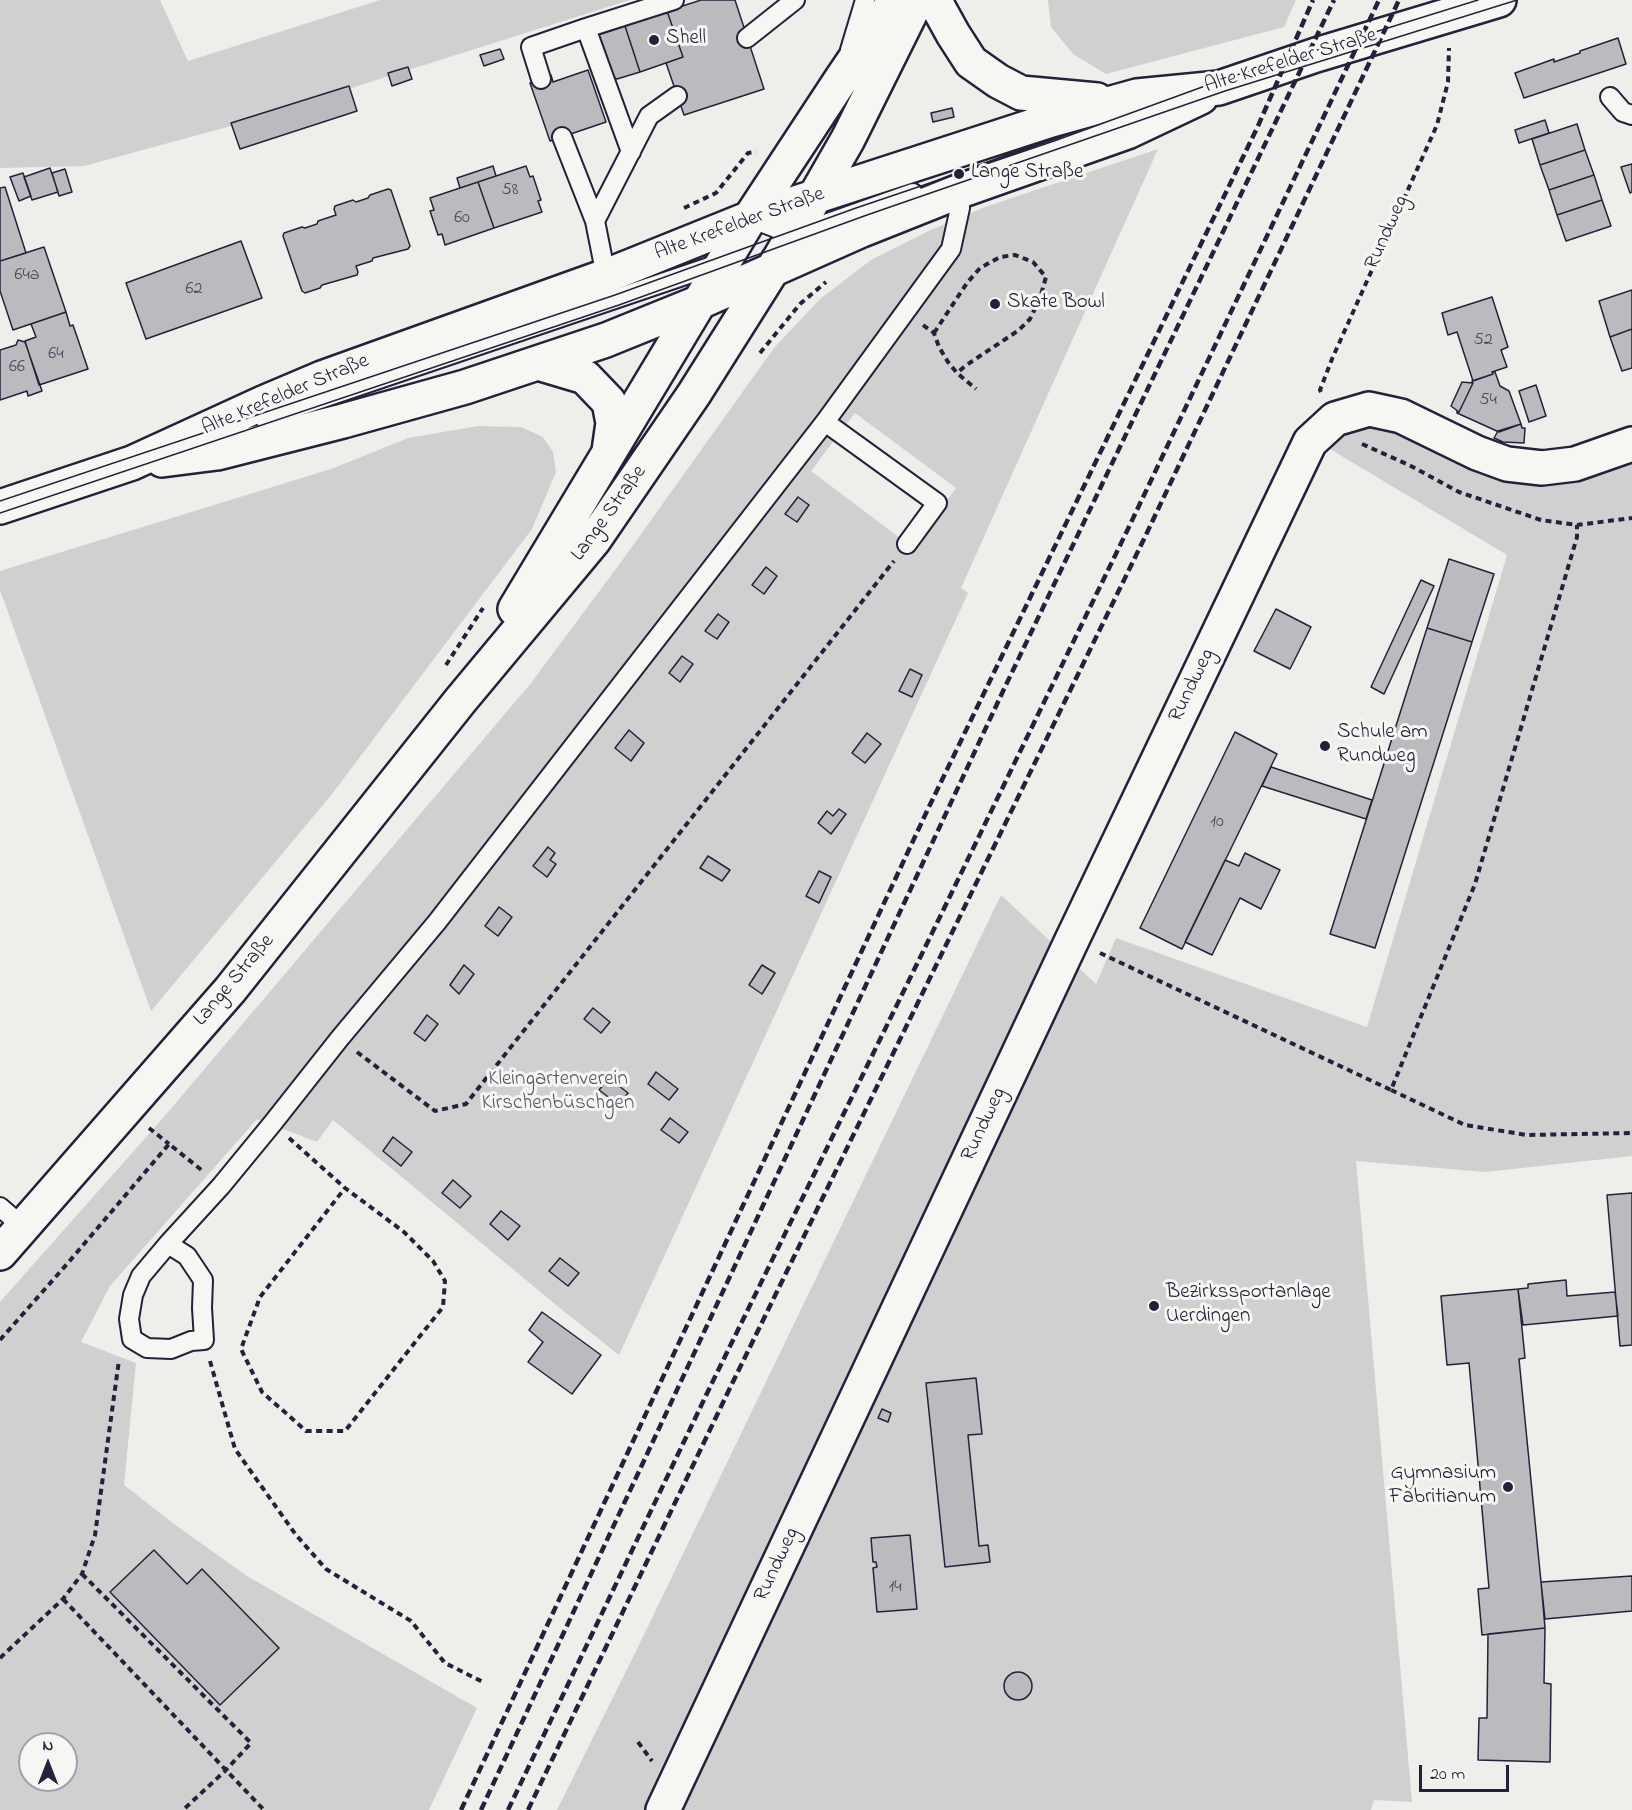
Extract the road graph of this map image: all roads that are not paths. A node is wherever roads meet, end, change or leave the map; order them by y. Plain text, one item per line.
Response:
1 (675, 0) edge
2 (795, 0) edge
3 (865, 0) edge
4 (895, 0) edge
5 (917, 0) edge
6 (937, 0) edge
7 (1499, 0) edge
8 (586, 28) junction
9 (747, 38) dead end
10 (842, 78) junction
11 (541, 79) dead end
12 (1219, 88) junction
13 (677, 96) dead end
14 (1137, 96) junction
15 (1610, 97) dead end
16 (1632, 115) edge
17 (562, 137) dead end
18 (630, 152) junction
19 (960, 191) junction
20 (817, 196) junction
21 (750, 218) junction
22 (595, 221) junction
23 (794, 235) junction
24 (725, 262) junction
25 (772, 271) junction
26 (606, 276) junction
27 (700, 302) junction
28 (538, 363) junction
29 (825, 422) junction
30 (1632, 444) edge
31 (609, 451) junction
32 (132, 463) junction
33 (0, 507) edge
34 (907, 544) road end
35 (460, 701) junction
36 (12, 1217) edge
37 (168, 1244) junction
38 (0, 1253) edge
39 (663, 1810) edge

1 - 8 lane
2 - 9 lane
3 - 10 lane
4 - 10 street, Lange Straße
5 - 20 street, Lange Straße
6 - 14 street
7 - 12 street, Alte Krefelder Straße
8 - 11 lane
8 - 18 lane
10 - 21 street, Lange Straße
12 - 14 street, Alte Krefelder Straße
12 - 19 street
12 - 23 lane
13 - 18 lane
14 - 20 street, Alte Krefelder Straße
15 - 16 lane
17 - 22 lane
18 - 22 lane
19 - 25 street
19 - 29 lane
20 - 21 street, Alte Krefelder Straße
20 - 23 street, Lange Straße
21 - 23 lane
21 - 24 street, Lange Straße
21 - 26 street, Alte Krefelder Straße
22 - 26 lane
23 - 25 street, Lange Straße
24 - 25 lane
24 - 27 street, Lange Straße
24 - 32 lane
25 - 27 street
25 - 35 street, Lange Straße
26 - 32 street, Alte Krefelder Straße
27 - 28 street
27 - 31 street, Lange Straße
28 - 31 street
28 - 32 street
29 - 34 lane
29 - 37 lane
30 - 39 street, Rundweg
31 - 35 street, Lange Straße
32 - 33 street, Alte Krefelder Straße
35 - 36 street, Lange Straße
36 - 38 street, Lange Straße
37 - 37 lane

